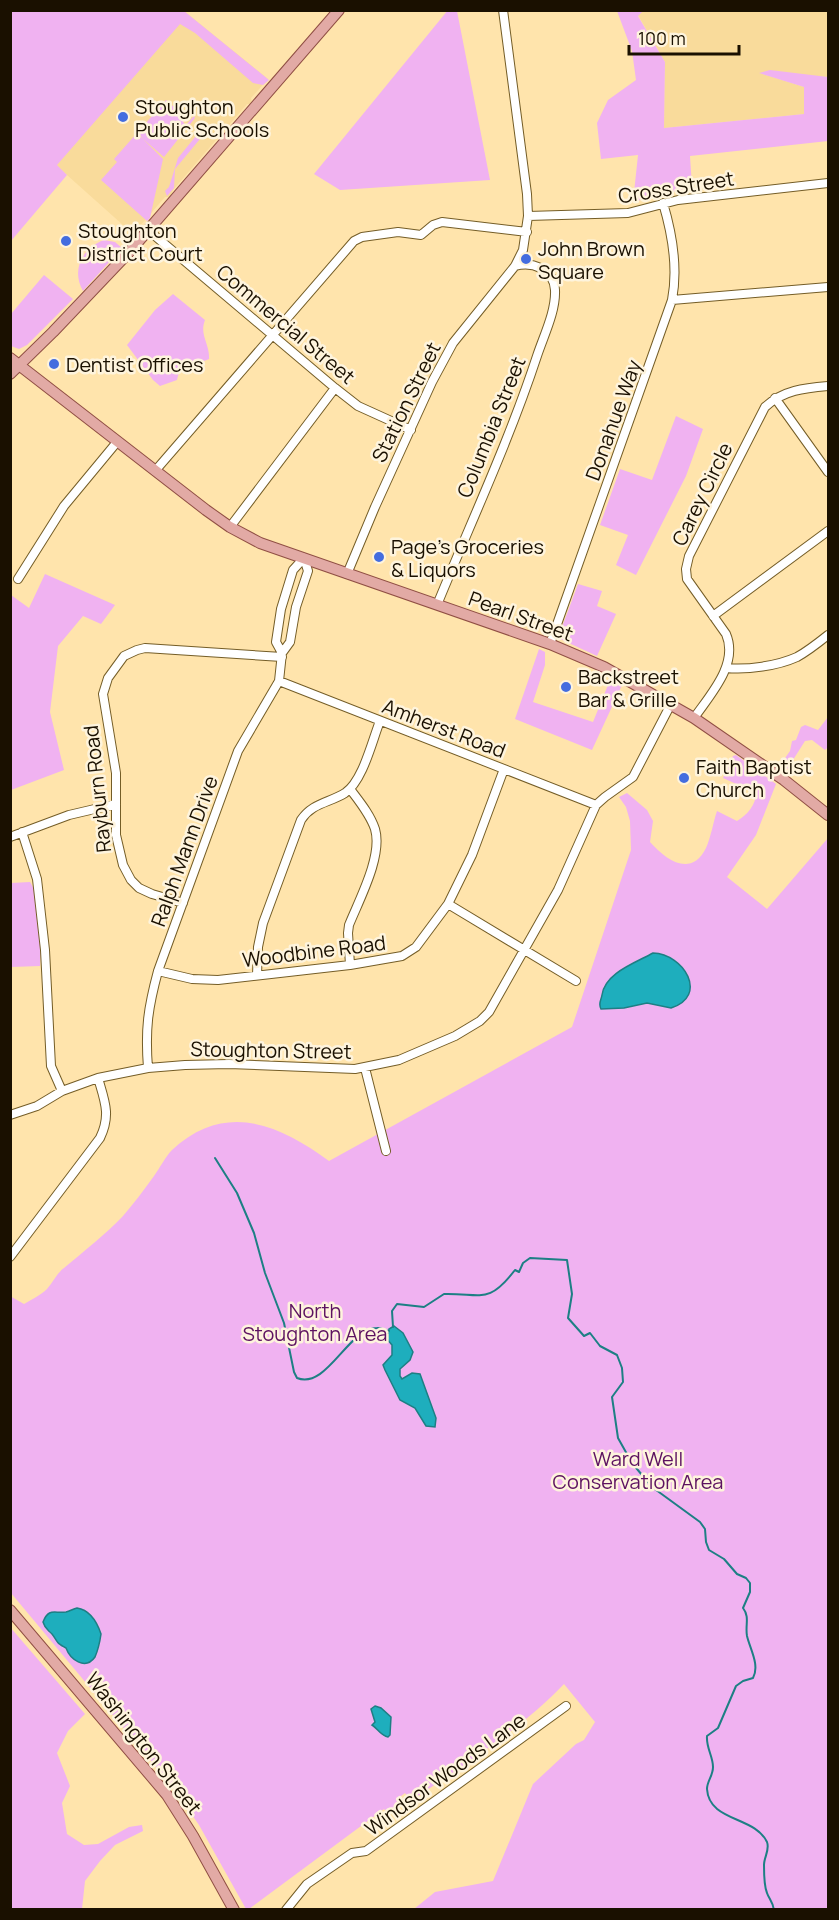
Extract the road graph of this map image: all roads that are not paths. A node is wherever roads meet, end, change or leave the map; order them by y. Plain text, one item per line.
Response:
1 (503, 10) edge
2 (334, 13) edge
3 (828, 183) edge
4 (663, 203) junction
5 (528, 216) junction
6 (148, 230) junction
7 (527, 232) junction
8 (523, 250) junction
9 (535, 265) junction
10 (515, 266) junction
11 (828, 286) edge
12 (672, 300) junction
13 (273, 335) junction
14 (10, 358) edge
15 (20, 365) junction
16 (10, 374) edge
17 (828, 386) edge
18 (335, 388) junction
19 (776, 398) junction
20 (411, 430) junction
21 (117, 442) junction
22 (155, 471) junction
23 (828, 472) edge
24 (231, 527) junction
25 (828, 531) edge
26 (304, 558) junction
27 (347, 574) junction
28 (18, 579) dead end
29 (437, 604) junction
30 (713, 616) junction
31 (828, 635) edge
32 (550, 644) junction
33 (282, 655) junction
34 (726, 668) junction
35 (279, 681) junction
36 (671, 704) junction
37 (694, 718) junction
38 (380, 721) junction
39 (504, 769) junction
40 (350, 789) junction
41 (116, 804) junction
42 (596, 805) junction
43 (828, 815) edge
44 (22, 832) junction
45 (10, 837) edge
46 (183, 903) junction
47 (448, 904) junction
48 (525, 950) junction
49 (350, 965) junction
50 (158, 971) junction
51 (257, 975) junction
52 (576, 981) dead end
53 (148, 1068) junction
54 (364, 1068) junction
55 (98, 1078) junction
56 (62, 1091) junction
57 (10, 1115) edge
58 (386, 1151) dead end
59 (10, 1257) edge
60 (10, 1610) edge
61 (566, 1706) dead end
62 (234, 1910) edge
63 (286, 1910) edge

1 - 5 street, Station Street
2 - 6 main road
3 - 4 street, Cross Street
4 - 5 street, Cross Street
4 - 12 street, Donahue Way
5 - 7 street, Station Street
6 - 13 street, Commercial Street
6 - 15 main road
7 - 8 street, Station Street
7 - 13 street
8 - 9 street, Columbia Street
8 - 10 street, Station Street
9 - 10 street
9 - 29 street, Columbia Street
10 - 20 street, Station Street
11 - 12 street
12 - 32 street, Donahue Way
13 - 18 street, Commercial Street
13 - 22 street
14 - 15 main road, Pearl Street
15 - 16 main road
15 - 21 main road, Pearl Street
17 - 19 street
18 - 20 street, Commercial Street
18 - 24 street
19 - 23 street
19 - 30 street, Carey Circle
20 - 27 street, Station Street
21 - 22 main road, Pearl Street
21 - 28 street
22 - 24 main road, Pearl Street
24 - 26 main road, Pearl Street
25 - 30 street
26 - 27 main road, Pearl Street
26 - 33 street, Ralph Mann Drive
26 - 33 street, Ralph Mann Drive
27 - 29 main road, Pearl Street
29 - 32 main road, Pearl Street
30 - 34 street, Carey Circle
31 - 34 street
32 - 36 main road, Pearl Street
33 - 35 street, Ralph Mann Drive
33 - 41 street, Rayburn Road
34 - 37 street, Carey Circle
35 - 38 street, Amherst Road
35 - 46 street, Ralph Mann Drive
36 - 37 main road, Pearl Street
36 - 42 street, Stoughton Street
37 - 43 main road, Pearl Street
38 - 39 street, Amherst Road
38 - 40 street
39 - 42 street, Amherst Road
39 - 47 street, Woodbine Road
40 - 49 street
40 - 51 street
41 - 44 street
41 - 46 street, Rayburn Road
42 - 48 street, Stoughton Street
44 - 45 street
44 - 56 street
46 - 50 street, Ralph Mann Drive
47 - 48 street
47 - 49 street, Woodbine Road
48 - 52 street
48 - 54 street, Stoughton Street
49 - 51 street, Woodbine Road
50 - 51 street, Woodbine Road
50 - 53 street, Ralph Mann Drive
53 - 54 street, Stoughton Street
53 - 55 street, Stoughton Street
54 - 58 street
55 - 56 street, Stoughton Street
55 - 59 street
56 - 57 street, Stoughton Street
60 - 62 main road, Washington Street
61 - 63 street, Windsor Woods Lane

